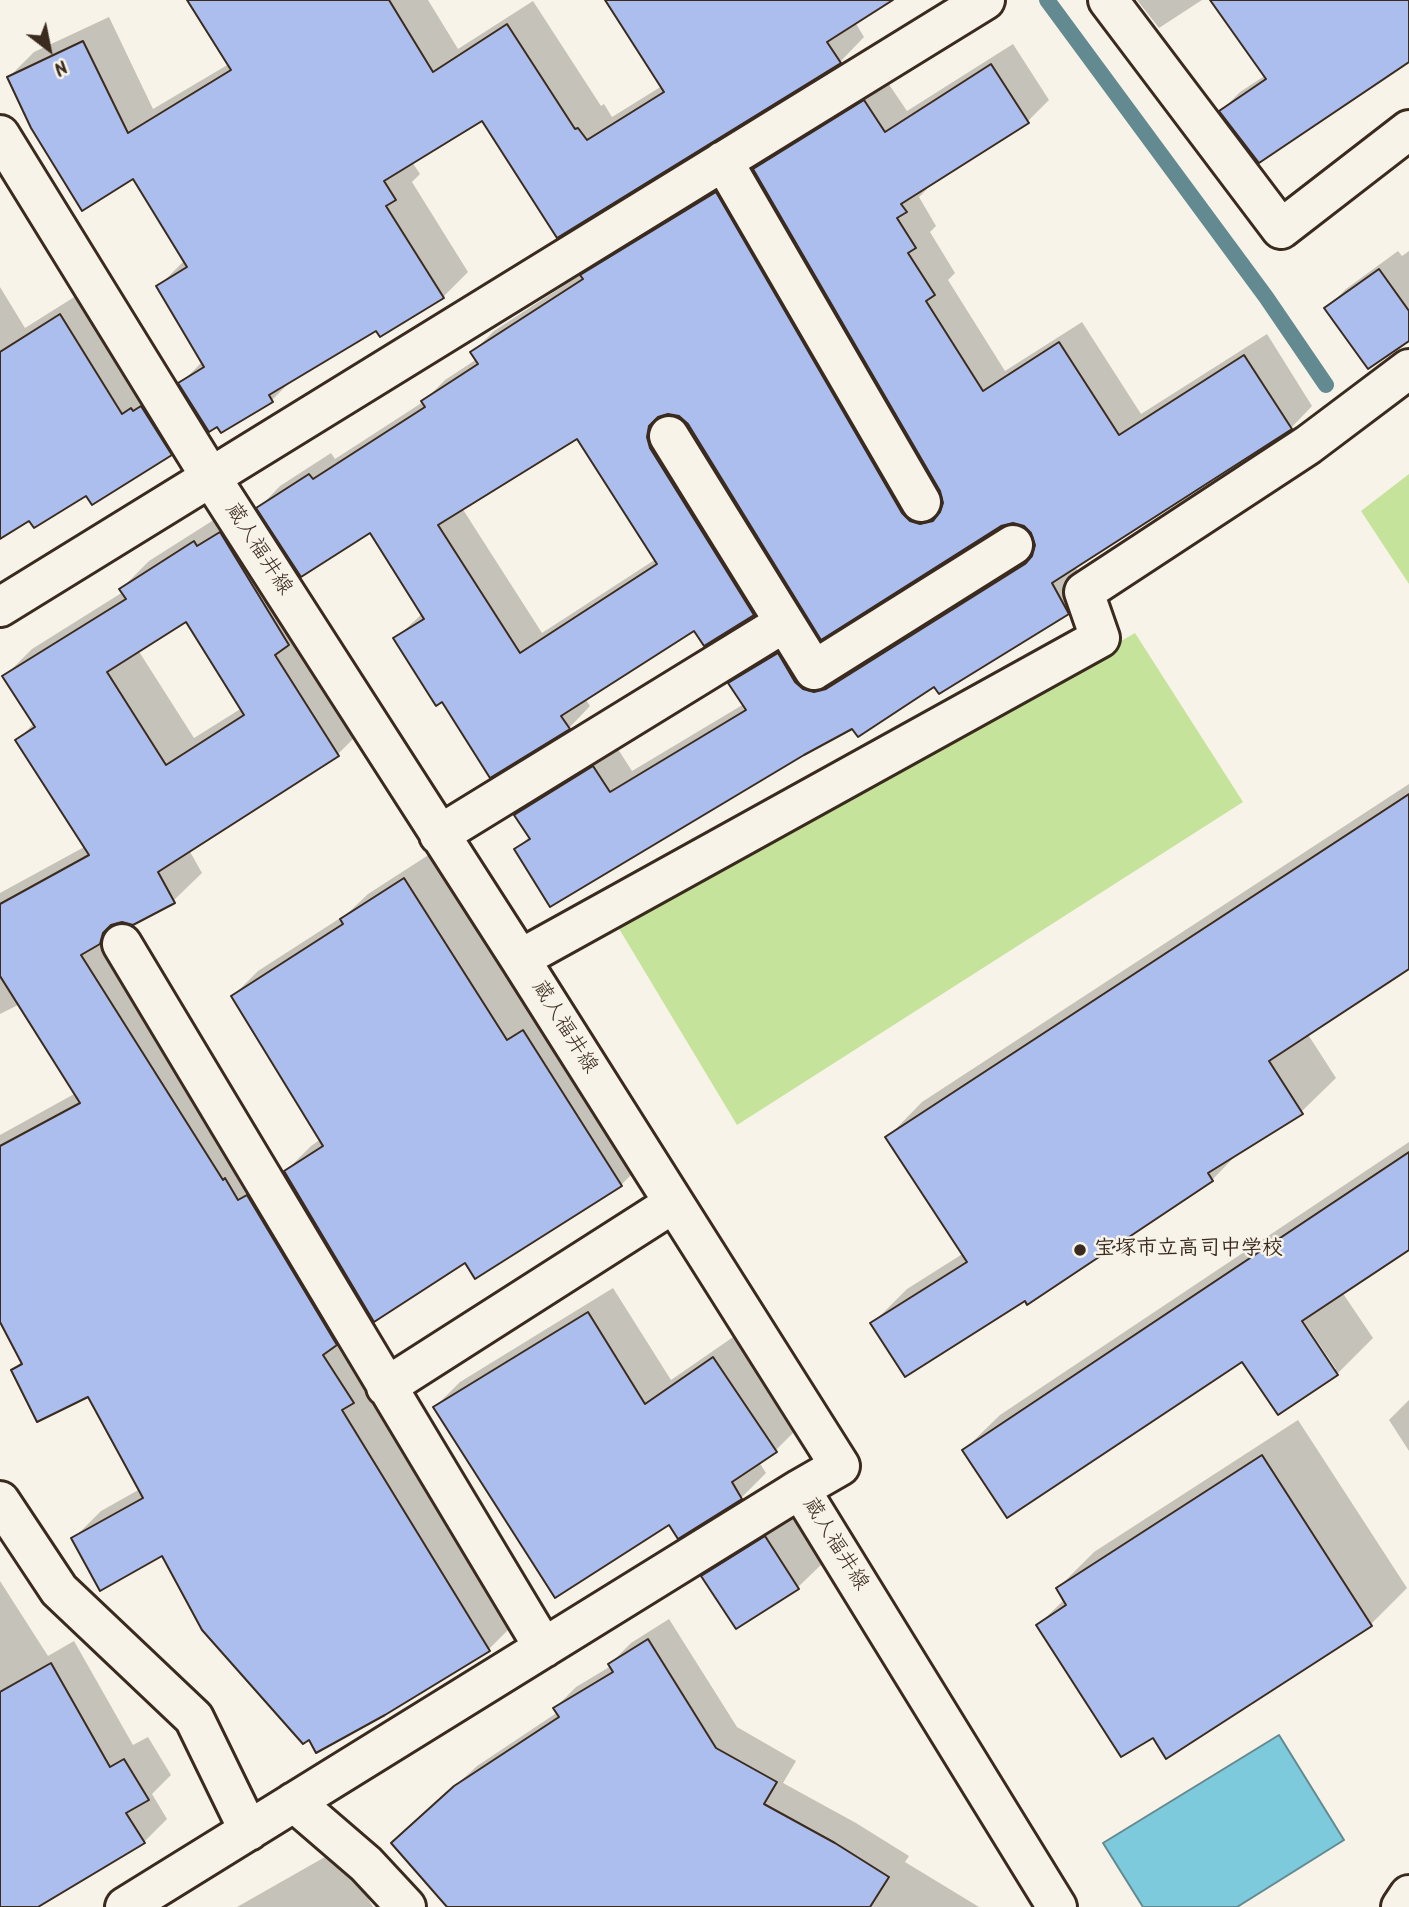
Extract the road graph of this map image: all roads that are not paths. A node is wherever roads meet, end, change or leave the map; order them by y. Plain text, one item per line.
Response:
1 (985, 0) edge
2 (1108, 0) edge
3 (1409, 130) edge
4 (0, 135) edge
5 (723, 161) junction
6 (1409, 369) edge
7 (668, 436) dead end
8 (210, 476) junction
9 (921, 502) dead end
10 (1013, 545) dead end
11 (0, 607) edge
12 (784, 623) junction
13 (439, 835) junction
14 (122, 944) dead end
15 (520, 959) junction
16 (674, 1203) junction
17 (386, 1387) junction
18 (800, 1489) junction
19 (0, 1501) edge
20 (544, 1648) junction
21 (294, 1802) junction
22 (249, 1831) junction
23 (1409, 1895) edge
24 (125, 1907) edge
25 (406, 1907) edge
26 (1057, 1907) edge
27 (1401, 1907) edge

1 - 5 street
2 - 3 street
4 - 8 street, 蔵人福井線
5 - 8 street
5 - 9 street
6 - 15 street
7 - 12 street
8 - 11 street
8 - 13 street, 蔵人福井線
10 - 12 street
12 - 13 street
13 - 15 street, 蔵人福井線
14 - 17 street
15 - 16 street, 蔵人福井線
16 - 17 street
16 - 18 street, 蔵人福井線
17 - 20 street
18 - 20 street
18 - 26 street, 蔵人福井線
19 - 22 street
20 - 21 street
21 - 22 street
21 - 25 street
22 - 24 street
23 - 27 street

